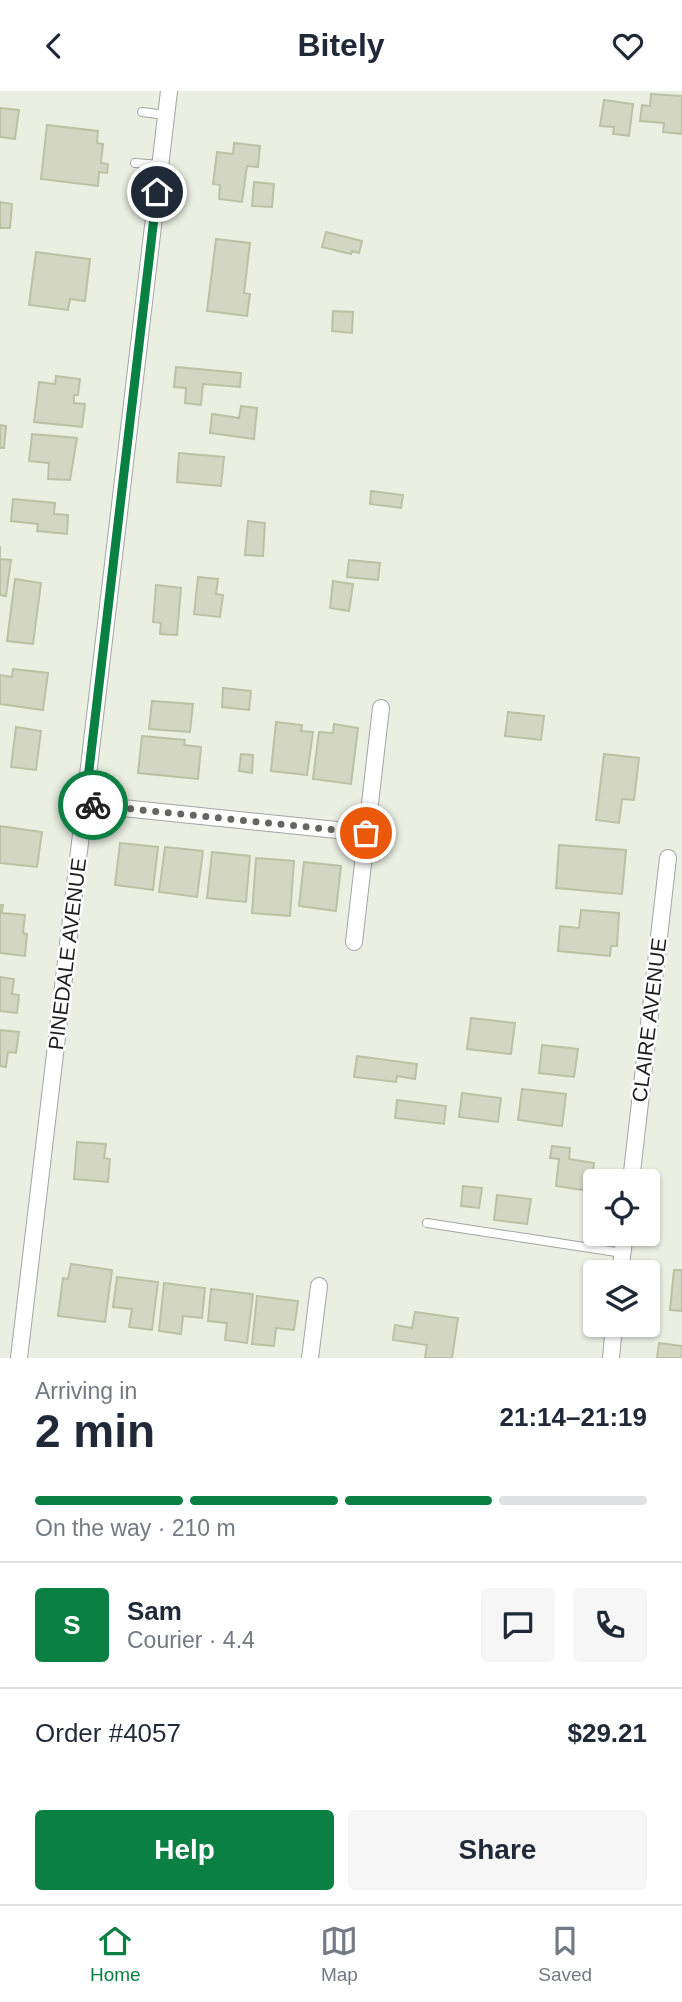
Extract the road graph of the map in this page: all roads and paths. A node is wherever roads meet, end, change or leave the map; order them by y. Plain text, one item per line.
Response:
1 (169, 91) edge
2 (142, 112) dead end
3 (166, 115) junction
4 (135, 163) dead end
5 (160, 165) junction
6 (381, 708) dead end
7 (85, 804) junction
8 (366, 833) junction
9 (668, 858) dead end
10 (354, 942) dead end
11 (632, 1169) edge
12 (427, 1223) dead end
13 (624, 1246) edge
14 (623, 1253) junction
15 (622, 1260) edge
16 (319, 1286) dead end
17 (613, 1337) edge
18 (19, 1358) edge
19 (310, 1358) edge
20 (611, 1358) edge

1 - 3 street, PINEDALE AVENUE
2 - 3 lane
3 - 5 street, PINEDALE AVENUE
4 - 5 lane
5 - 7 street, PINEDALE AVENUE
6 - 8 street
7 - 8 street
7 - 18 street, PINEDALE AVENUE
8 - 10 street
9 - 11 street, CLAIRE AVENUE
12 - 14 lane
13 - 14 street
14 - 15 street
16 - 19 street
17 - 20 street

